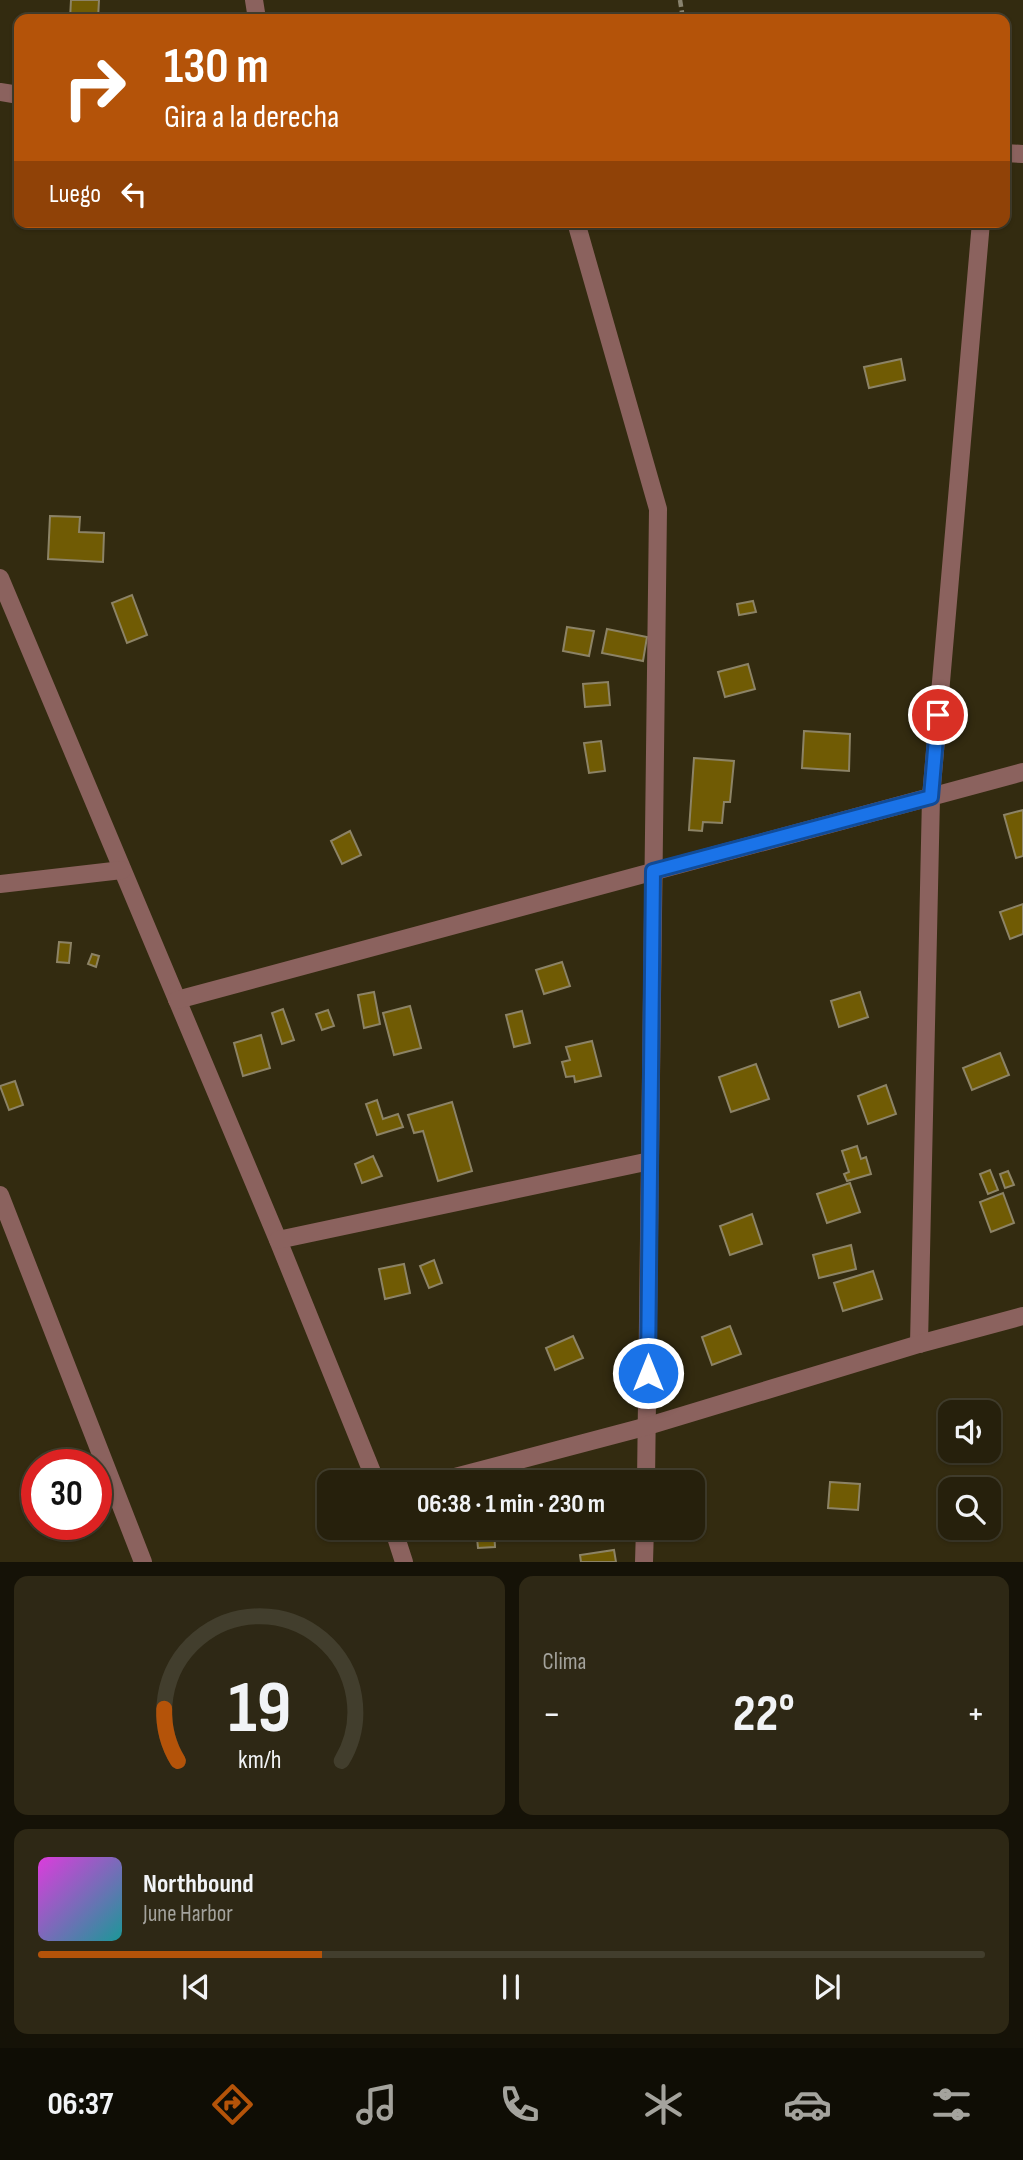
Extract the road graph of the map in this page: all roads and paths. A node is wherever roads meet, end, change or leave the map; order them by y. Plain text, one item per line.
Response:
1 (578, 228) edge
2 (980, 228) edge
3 (0, 578) edge
4 (1023, 772) edge
5 (931, 797) junction
6 (122, 870) junction
7 (653, 871) junction
8 (0, 884) edge
9 (177, 1000) junction
10 (650, 1161) junction
11 (0, 1195) edge
12 (278, 1240) junction
13 (1023, 1316) edge
14 (919, 1344) junction
15 (648, 1426) junction
16 (371, 1470) edge
17 (481, 1470) edge
18 (646, 1470) edge
19 (397, 1540) edge
20 (645, 1540) edge
21 (143, 1562) edge
22 (404, 1562) edge
23 (644, 1562) edge

1 - 7 street
2 - 5 street
3 - 6 street
4 - 5 street
5 - 7 street
5 - 14 street
6 - 8 street
6 - 9 street
7 - 9 street
7 - 10 street
9 - 12 street
10 - 12 street
10 - 15 street
11 - 21 street
12 - 16 street
13 - 14 street
14 - 15 street
15 - 17 street
15 - 18 street
19 - 22 street
20 - 23 street

